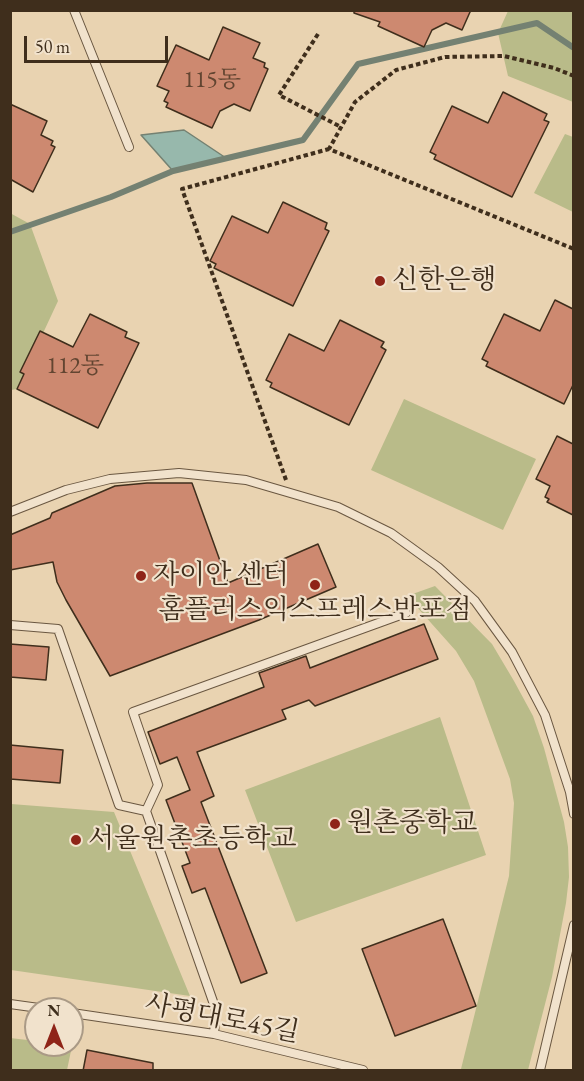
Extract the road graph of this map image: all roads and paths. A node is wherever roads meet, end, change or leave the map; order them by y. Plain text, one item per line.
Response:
1 (74, 10) edge
2 (318, 34) dead end
3 (573, 76) edge
4 (341, 127) junction
5 (129, 147) dead end
6 (329, 149) junction
7 (573, 249) edge
8 (291, 493) junction
9 (10, 512) edge
10 (406, 613) dead end
11 (10, 625) edge
12 (146, 811) junction
13 (573, 813) edge
14 (573, 925) edge
15 (84, 1015) edge
16 (214, 1034) junction
17 (363, 1071) edge
18 (540, 1071) edge

1 - 5 lane
2 - 4 path
3 - 4 path
4 - 6 path
6 - 7 path
6 - 8 path
8 - 9 lane
8 - 13 lane
10 - 12 lane
11 - 12 lane
12 - 16 lane
14 - 18 lane
15 - 16 lane, 사평대로45길
16 - 17 lane, 사평대로45길

